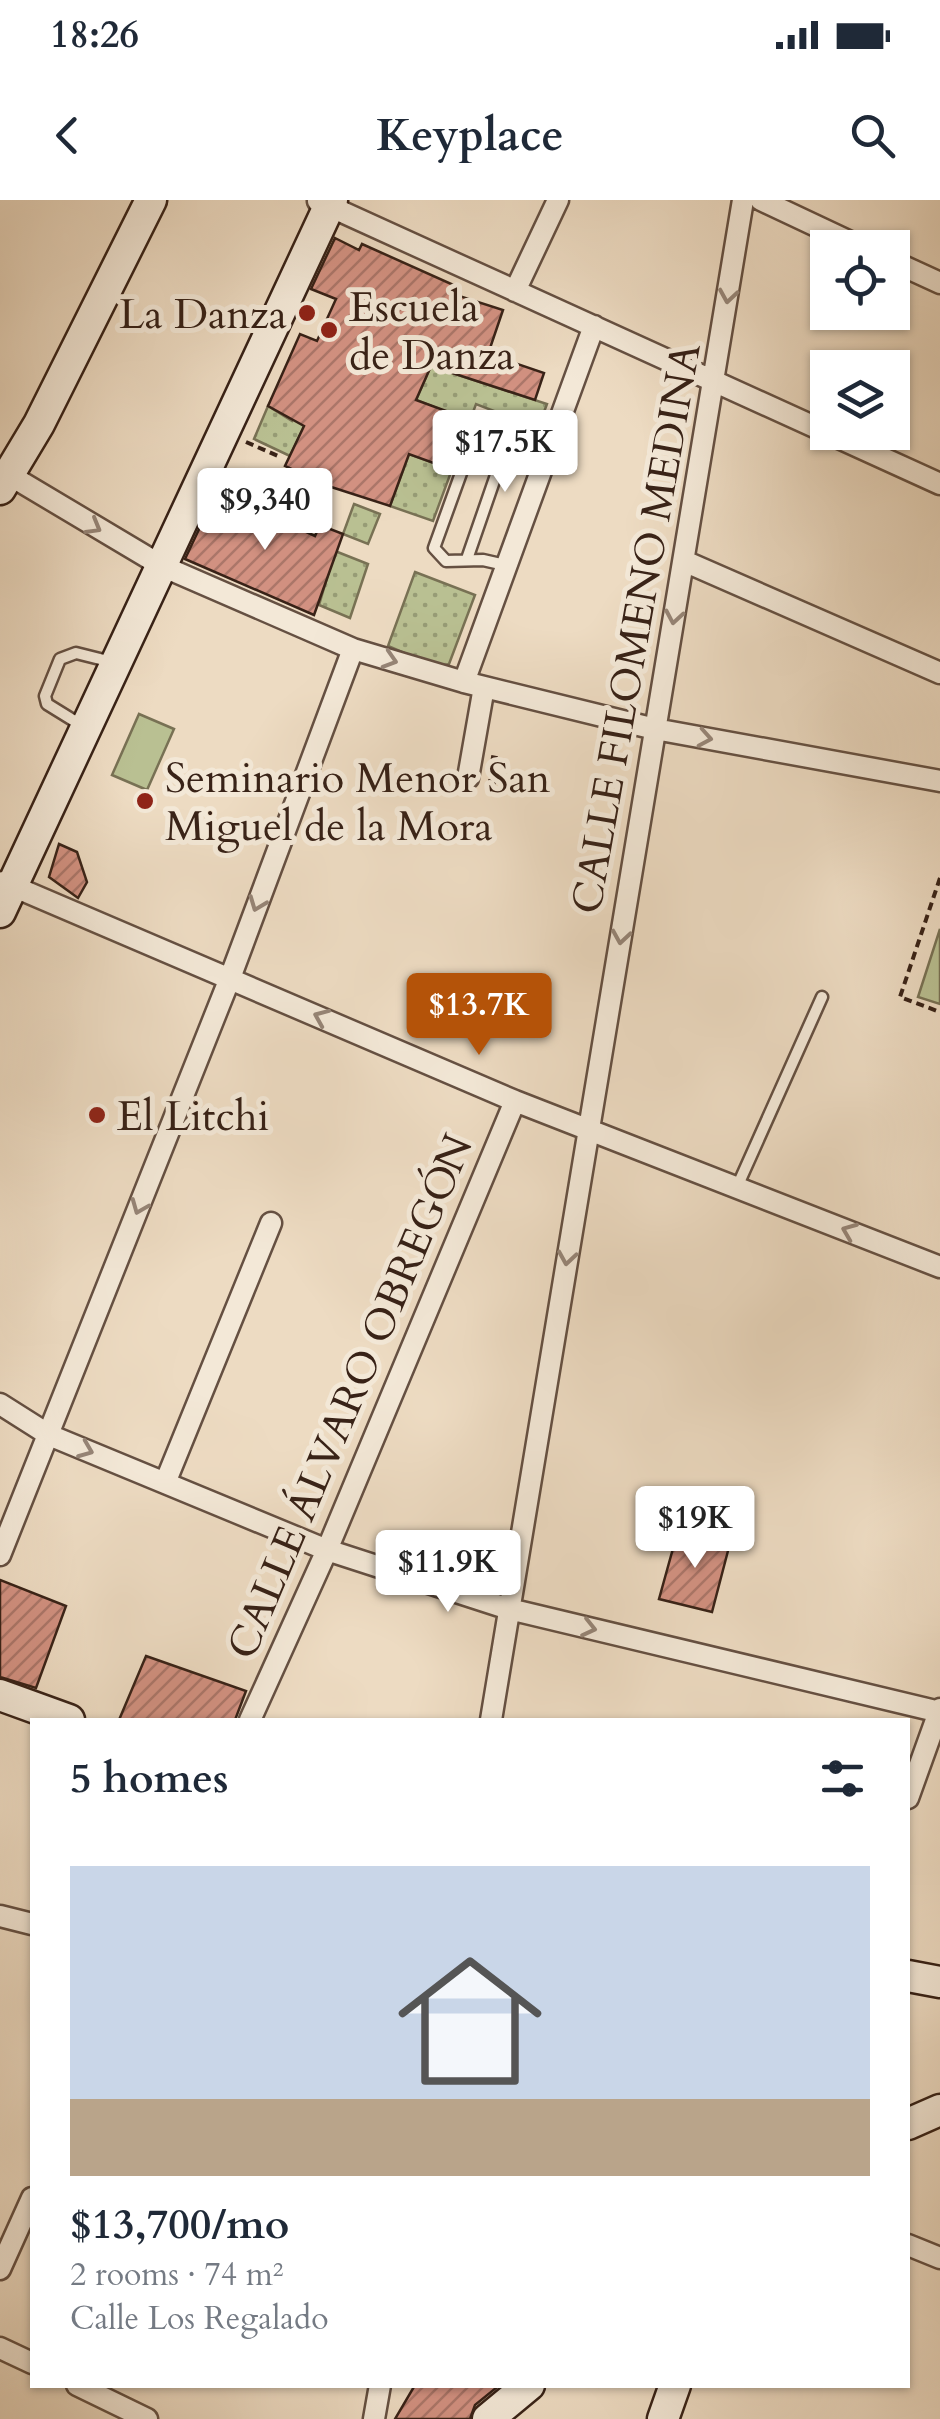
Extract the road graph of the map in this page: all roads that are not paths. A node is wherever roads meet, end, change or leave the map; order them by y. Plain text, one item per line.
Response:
1 (150, 200) edge
2 (558, 200) edge
3 (744, 200) edge
4 (760, 200) edge
5 (326, 202) edge
6 (824, 230) edge
7 (910, 269) edge
8 (940, 283) edge
9 (516, 291) junction
10 (594, 326) junction
11 (715, 381) junction
12 (4, 478) edge
13 (940, 484) edge
14 (467, 559) junction
15 (684, 562) junction
16 (162, 566) junction
17 (505, 566) junction
18 (353, 649) junction
19 (116, 664) junction
20 (940, 673) edge
21 (474, 684) junction
22 (86, 728) junction
23 (655, 729) junction
24 (468, 778) dead end
25 (940, 781) edge
26 (4, 893) edge
27 (230, 978) junction
28 (822, 997) dead end
29 (515, 1101) junction
30 (589, 1129) junction
31 (737, 1187) junction
32 (271, 1223) dead end
33 (940, 1267) edge
34 (0, 1404) edge
35 (49, 1435) junction
36 (164, 1483) junction
37 (328, 1550) junction
38 (0, 1555) edge
39 (509, 1609) junction
40 (0, 1694) edge
41 (940, 1711) edge
42 (63, 1718) edge
43 (251, 1718) edge
44 (490, 1718) edge
45 (910, 1793) edge
46 (0, 1916) edge
47 (30, 1924) edge
48 (910, 1976) edge
49 (940, 1982) edge
50 (940, 2110) edge
51 (910, 2123) edge
52 (30, 2202) edge
53 (910, 2246) edge
54 (940, 2258) edge
55 (0, 2269) edge
56 (0, 2348) edge
57 (30, 2362) edge
58 (83, 2388) edge
59 (379, 2388) edge
60 (525, 2388) edge
61 (674, 2388) edge
62 (147, 2419) edge
63 (374, 2419) edge
64 (488, 2419) edge
65 (664, 2419) edge

1 - 12 street
2 - 9 street
3 -> 11 street, CALLE FILOMENO MEDINA
4 - 6 street
5 - 9 street
5 - 16 street
7 - 8 street
9 - 10 street
10 - 11 street
10 - 17 street
11 - 13 street
11 - 15 street, CALLE FILOMENO MEDINA
12 -> 16 street
14 - 14 lane
14 - 17 lane
15 - 20 street
15 -> 23 street, CALLE FILOMENO MEDINA
16 - 18 street
16 - 19 street
17 - 21 street
18 -> 21 street
18 -> 27 street
19 - 22 street
19 - 22 lane
21 - 23 street
21 - 24 street
22 - 26 street
23 -> 25 street
23 -> 30 street, CALLE FILOMENO MEDINA
26 - 27 street
29 -> 27 street
27 -> 35 street
28 - 31 lane
29 - 30 street
29 - 37 street, CALLE ÁLVARO OBREGÓN
30 - 31 street
30 -> 39 street, CALLE FILOMENO MEDINA
33 -> 31 street
32 - 36 street
34 - 35 street
35 -> 36 street
35 - 38 street
36 - 37 street
37 - 39 street
37 - 43 street, CALLE ÁLVARO OBREGÓN
39 -> 41 street
39 - 44 street, CALLE FILOMENO MEDINA
40 - 42 street
41 - 45 street
46 - 47 street
48 - 49 street
50 - 51 street
52 - 55 street
53 - 54 street
56 - 57 street
58 - 62 street
59 - 63 street
60 - 64 street
61 - 65 street

